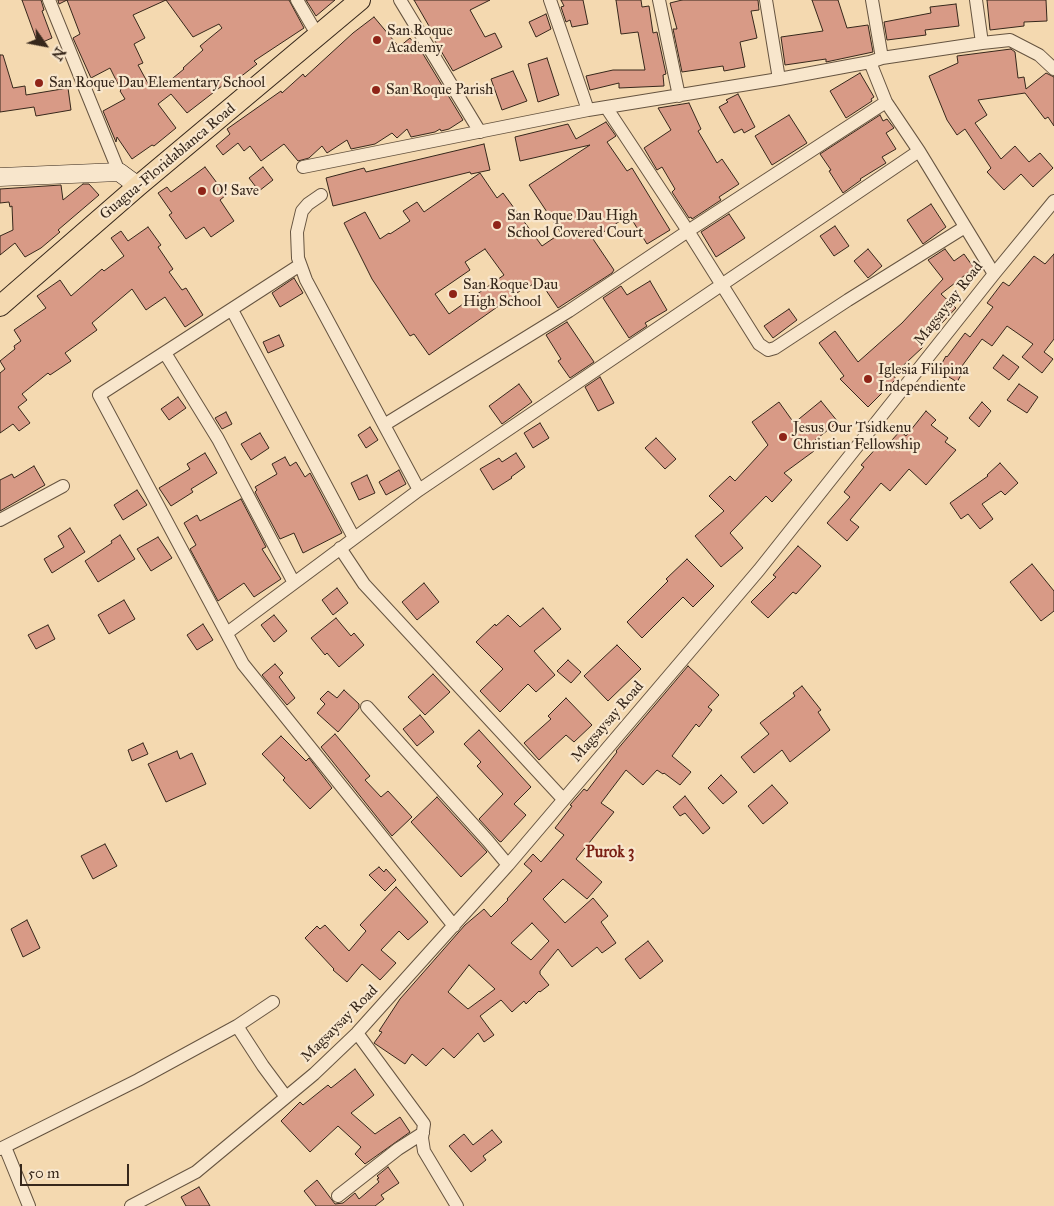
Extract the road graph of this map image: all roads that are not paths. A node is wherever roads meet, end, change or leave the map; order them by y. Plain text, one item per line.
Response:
1 (48, 0) edge
2 (296, 0) edge
3 (360, 0) edge
4 (400, 0) edge
5 (550, 0) edge
6 (659, 0) edge
7 (766, 0) edge
8 (872, 0) edge
9 (976, 0) edge
10 (318, 36) junction
11 (982, 43) junction
12 (876, 60) junction
13 (1054, 69) edge
14 (779, 79) junction
15 (679, 96) junction
16 (886, 102) junction
17 (606, 107) junction
18 (588, 110) junction
19 (480, 132) junction
20 (919, 151) junction
21 (303, 167) dead end
22 (119, 172) junction
23 (0, 177) edge
24 (138, 186) junction
25 (321, 196) dead end
26 (1054, 201) edge
27 (965, 227) junction
28 (688, 231) junction
29 (300, 265) junction
30 (994, 274) junction
31 (723, 285) junction
32 (0, 306) edge
33 (232, 310) junction
34 (165, 353) junction
35 (384, 425) junction
36 (63, 486) dead end
37 (419, 490) junction
38 (0, 520) edge
39 (354, 538) junction
40 (340, 548) junction
41 (294, 583) junction
42 (227, 633) junction
43 (367, 708) dead end
44 (563, 799) junction
45 (508, 865) junction
46 (454, 926) junction
47 (273, 1002) dead end
48 (237, 1026) junction
49 (357, 1033) junction
50 (286, 1097) junction
51 (423, 1133) junction
52 (2, 1148) edge
53 (338, 1196) dead end
54 (29, 1206) edge
55 (131, 1206) edge
56 (457, 1206) edge

1 - 22 street
2 - 10 street
3 - 10 main road, Guagua-Floridablanca Road
4 - 19 street
5 - 18 street
6 - 15 street
7 - 14 street
8 - 12 street
9 - 11 street
10 - 24 main road, Guagua-Floridablanca Road
11 - 12 street
11 - 13 street
12 - 14 street
12 - 16 street
14 - 15 street
15 - 17 street
16 - 20 street
16 - 28 street
17 - 18 street
17 - 28 street
18 - 19 street
19 - 21 street
20 - 27 street
20 - 31 street
22 - 23 street
22 - 24 street
24 - 32 main road, Guagua-Floridablanca Road
25 - 29 street
26 - 30 street, Magsaysay Road
27 - 30 street
27 - 31 street
28 - 31 street
28 - 35 street
29 - 33 street
29 - 35 street
30 - 44 street, Magsaysay Road
31 - 37 street
33 - 34 street
33 - 39 street
34 - 41 street
34 - 42 street
35 - 37 street
36 - 38 street
37 - 39 street
39 - 40 street
40 - 41 street
40 - 44 street
41 - 42 street
42 - 46 street
43 - 45 street
44 - 45 street, Magsaysay Road
45 - 46 street, Magsaysay Road
46 - 49 street, Magsaysay Road
47 - 48 street
48 - 50 street
48 - 52 street
49 - 50 street, Magsaysay Road
49 - 51 street
50 - 55 street, Magsaysay Road
51 - 53 street
51 - 56 street
52 - 54 street

